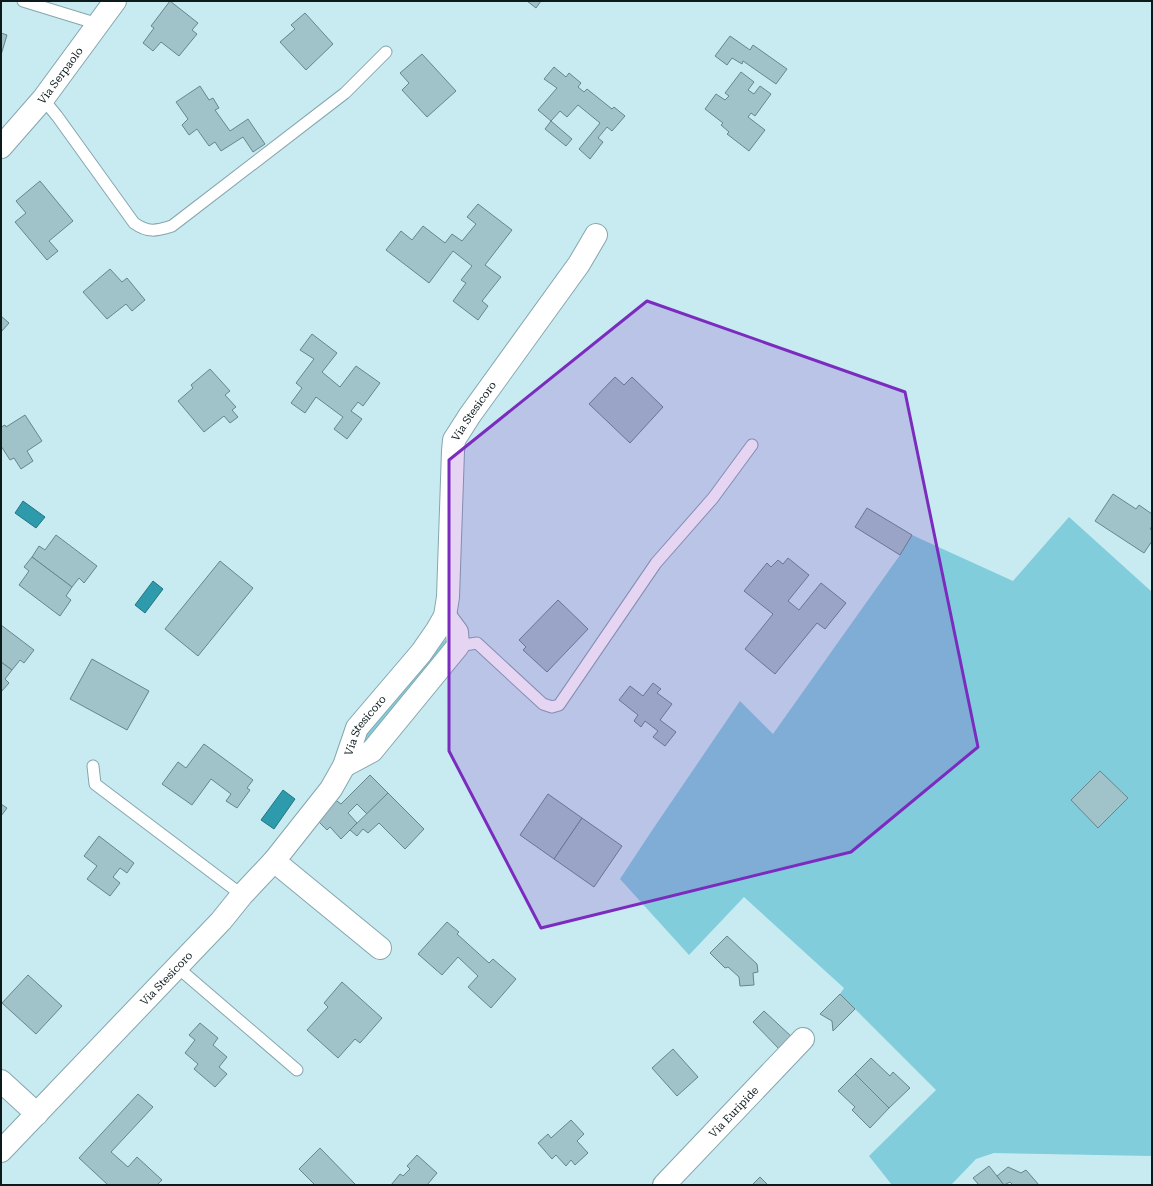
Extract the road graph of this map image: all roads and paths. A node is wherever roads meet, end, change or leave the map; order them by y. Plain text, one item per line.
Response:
1 (22, 1) edge
2 (115, 1) edge
3 (98, 24) junction
4 (386, 52) dead end
5 (43, 99) junction
6 (4, 141) edge
7 (596, 235) dead end
8 (752, 445) dead end
9 (445, 616) junction
10 (458, 646) junction
11 (93, 766) dead end
12 (344, 766) junction
13 (274, 861) junction
14 (242, 895) junction
15 (380, 948) dead end
16 (177, 967) junction
17 (803, 1039) dead end
18 (297, 1070) dead end
19 (1, 1081) edge
20 (37, 1114) junction
21 (1, 1151) edge
22 (664, 1185) edge

1 - 3 lane
2 - 3 street, Via Serpaolo
3 - 5 street, Via Serpaolo
4 - 5 lane
5 - 6 street, Via Serpaolo
7 - 9 street, Via Stesicoro
8 - 10 lane
9 - 10 street
9 - 12 street, Via Stesicoro
10 - 12 street
11 - 14 lane
12 - 13 street, Via Stesicoro
13 - 14 street, Via Stesicoro
13 - 15 street
14 - 16 street, Via Stesicoro
16 - 18 lane
16 - 20 street, Via Stesicoro
17 - 22 street, Via Euripide
19 - 20 street
20 - 21 street, Via Stesicoro

